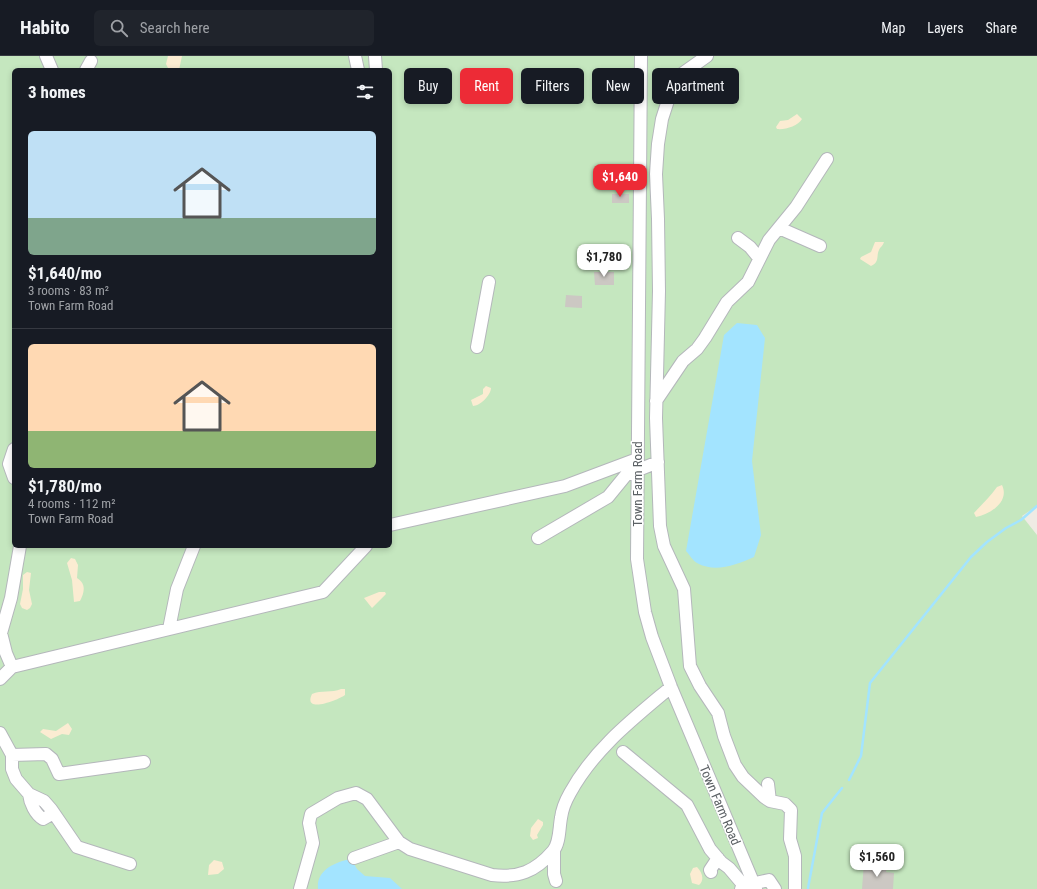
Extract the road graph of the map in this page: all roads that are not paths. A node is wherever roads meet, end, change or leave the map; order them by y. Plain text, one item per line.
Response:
1 (46, 56) edge
2 (355, 56) edge
3 (375, 56) edge
4 (641, 56) edge
5 (707, 56) edge
6 (51, 68) edge
7 (358, 68) edge
8 (376, 68) edge
9 (827, 159) dead end
10 (779, 228) junction
11 (738, 238) dead end
12 (820, 246) dead end
13 (759, 258) junction
14 (490, 282) dead end
15 (477, 347) dead end
16 (656, 401) junction
17 (12, 455) edge
18 (658, 462) junction
19 (637, 464) junction
20 (12, 472) edge
21 (392, 525) edge
22 (538, 538) dead end
23 (20, 548) edge
24 (193, 548) edge
25 (364, 548) edge
26 (169, 629) junction
27 (12, 667) junction
28 (0, 679) edge
29 (671, 688) junction
30 (0, 733) edge
31 (616, 734) junction
32 (604, 746) junction
33 (623, 752) junction
34 (12, 755) junction
35 (144, 762) dead end
36 (768, 784) dead end
37 (770, 801) junction
38 (399, 842) junction
39 (554, 850) junction
40 (354, 858) dead end
41 (718, 858) junction
42 (130, 864) dead end
43 (711, 872) dead end
44 (556, 881) dead end
45 (749, 887) edge
46 (300, 889) edge
47 (775, 889) edge
48 (795, 889) edge

1 - 6 street
2 - 7 street
3 - 8 street
4 - 19 street, Town Farm Road
5 - 16 street
9 - 10 street
10 - 12 street
10 - 13 street
11 - 13 street
13 - 16 street
14 - 15 street
16 - 18 street
17 - 20 street
18 - 19 street
18 - 37 street
19 - 21 street
19 - 22 street
19 - 29 street, Town Farm Road
23 - 27 street
24 - 26 street
25 - 26 street
26 - 27 street
27 - 28 street
29 - 31 street
29 - 45 street, Town Farm Road
30 - 34 street
31 - 32 street
31 - 33 street
32 - 33 street
32 - 39 street
33 - 41 street
34 - 35 street
34 - 42 street
36 - 37 street
37 - 48 street
38 - 39 street
38 - 40 street
38 - 46 street
39 - 44 street
41 - 43 street
41 - 45 street
45 - 47 street

